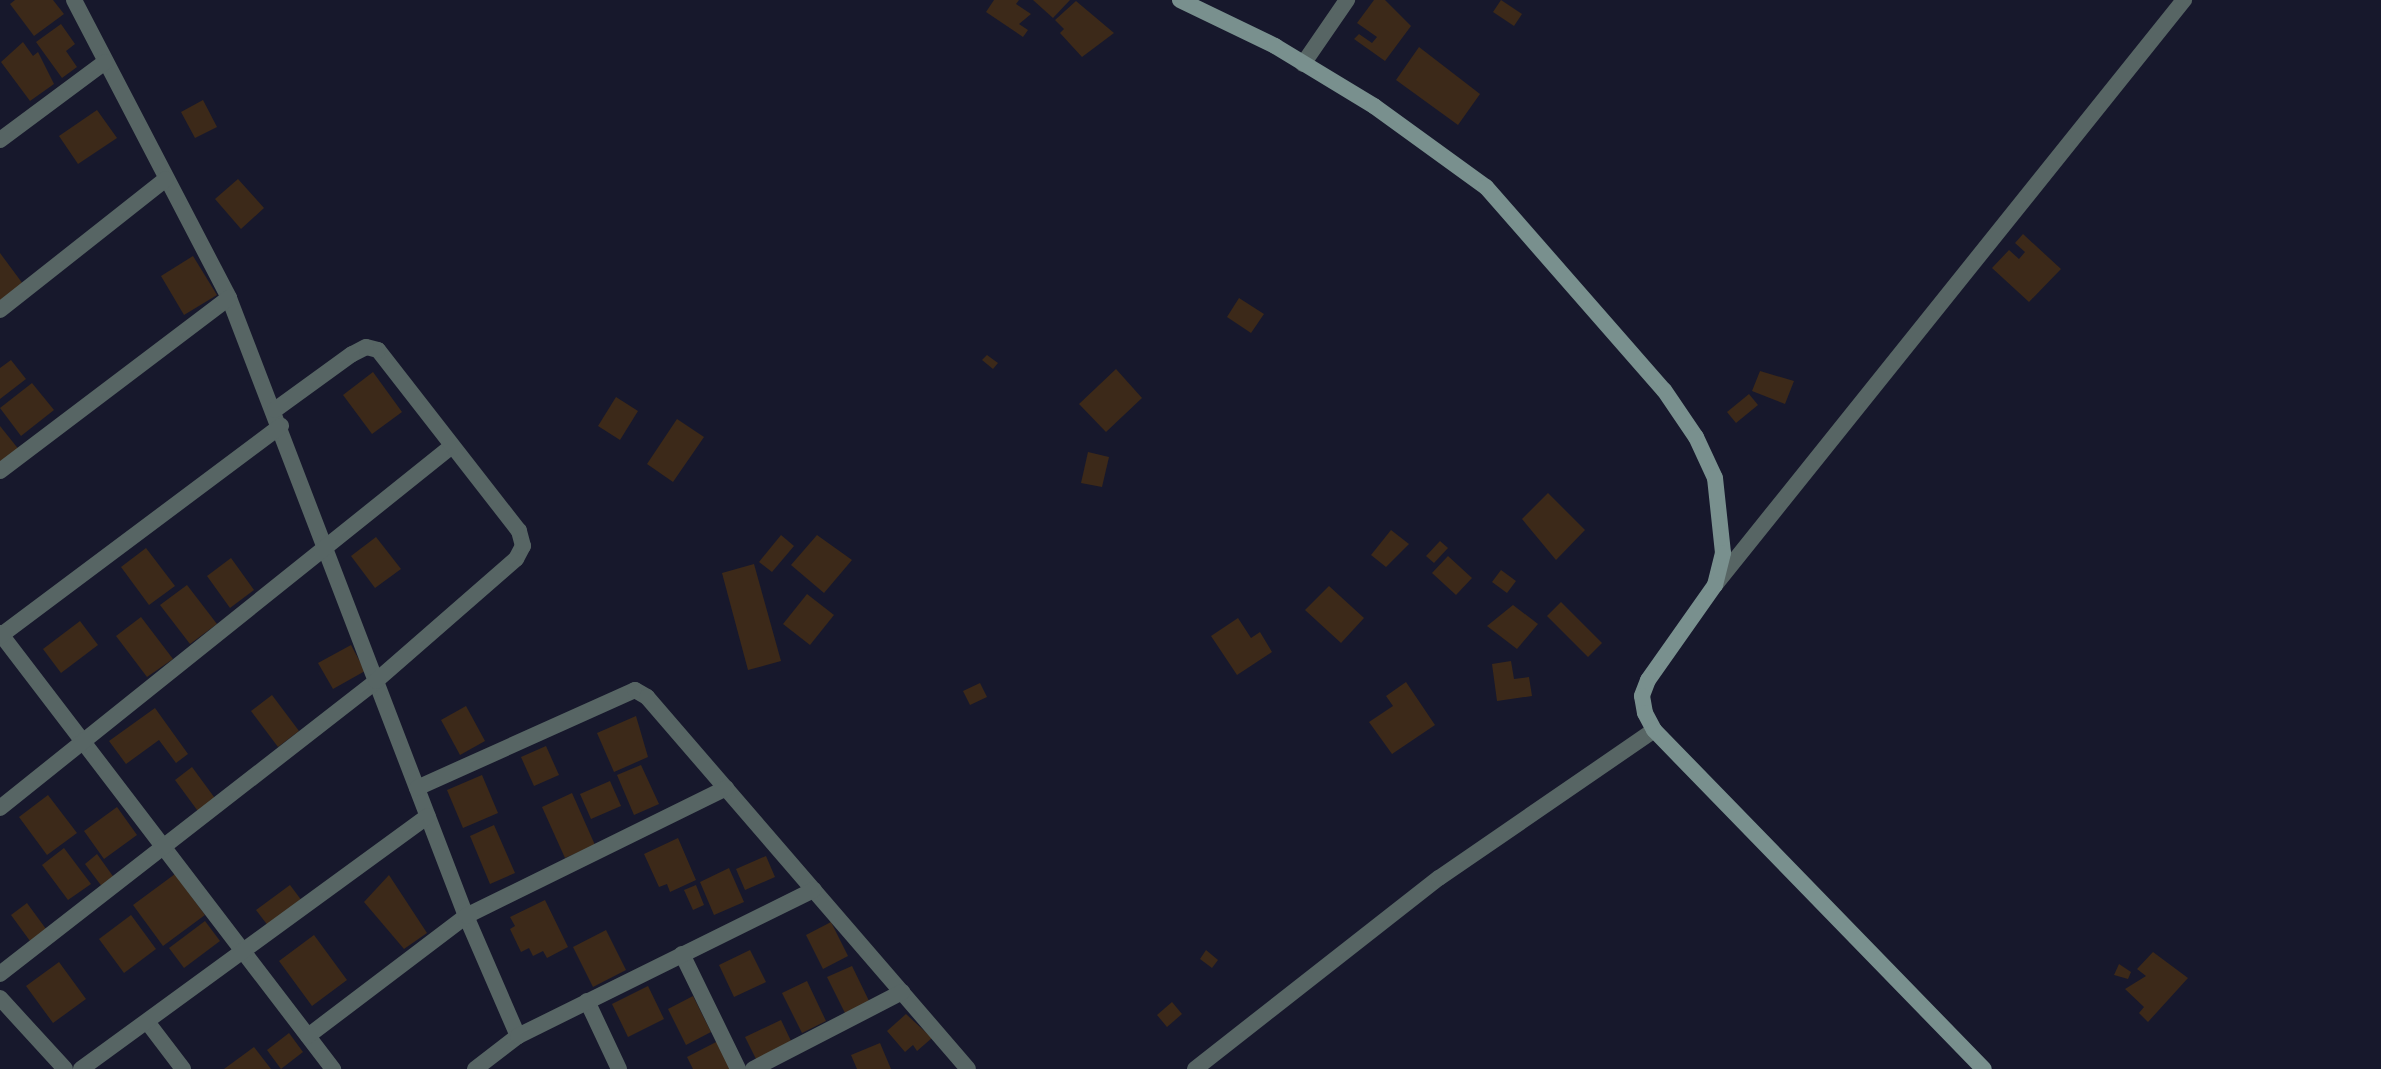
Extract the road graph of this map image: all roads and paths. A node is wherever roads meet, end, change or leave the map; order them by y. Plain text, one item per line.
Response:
1 (74, 0) edge
2 (1180, 0) edge
3 (1347, 0) edge
4 (2184, 0) edge
5 (1199, 4) edge
6 (105, 62) junction
7 (1303, 64) junction
8 (0, 140) edge
9 (166, 179) junction
10 (229, 298) junction
11 (0, 310) edge
12 (278, 418) junction
13 (452, 446) junction
14 (0, 471) edge
15 (323, 547) junction
16 (1715, 585) junction
17 (1, 635) edge
18 (376, 681) junction
19 (1654, 730) junction
20 (83, 742) junction
21 (417, 788) junction
22 (726, 788) junction
23 (0, 808) edge
24 (428, 816) junction
25 (164, 847) junction
26 (814, 890) junction
27 (466, 916) junction
28 (245, 950) junction
29 (682, 954) junction
30 (0, 974) edge
31 (902, 992) junction
32 (0, 998) edge
33 (587, 1001) junction
34 (148, 1023) junction
35 (308, 1036) junction
36 (518, 1036) junction
37 (65, 1069) edge
38 (81, 1069) edge
39 (183, 1069) edge
40 (333, 1069) edge
41 (475, 1069) edge
42 (619, 1069) edge
43 (738, 1069) edge
44 (753, 1069) edge
45 (968, 1069) edge
46 (1195, 1069) edge
47 (1984, 1069) edge

1 - 6 street
2 - 5 street
3 - 7 street
4 - 16 street
5 - 7 street
6 - 8 street
6 - 9 street
7 - 16 street
9 - 10 street
9 - 11 street
10 - 12 street
10 - 14 street
12 - 13 street
12 - 15 street
12 - 17 street
13 - 15 street
13 - 18 street
15 - 18 street
15 - 20 street
16 - 19 street
17 - 20 street
18 - 21 street
18 - 25 street
19 - 46 street
19 - 47 street
20 - 23 street
20 - 25 street
21 - 22 street
21 - 24 street
22 - 26 street
22 - 27 street
24 - 27 street
24 - 28 street
25 - 28 street
25 - 30 street
26 - 29 street
26 - 31 street
27 - 35 street
27 - 36 street
28 - 34 street
28 - 35 street
29 - 33 street
29 - 43 street
31 - 44 street
31 - 45 street
32 - 37 street
33 - 36 street
33 - 42 street
34 - 38 street
34 - 39 street
35 - 40 street
36 - 41 street

